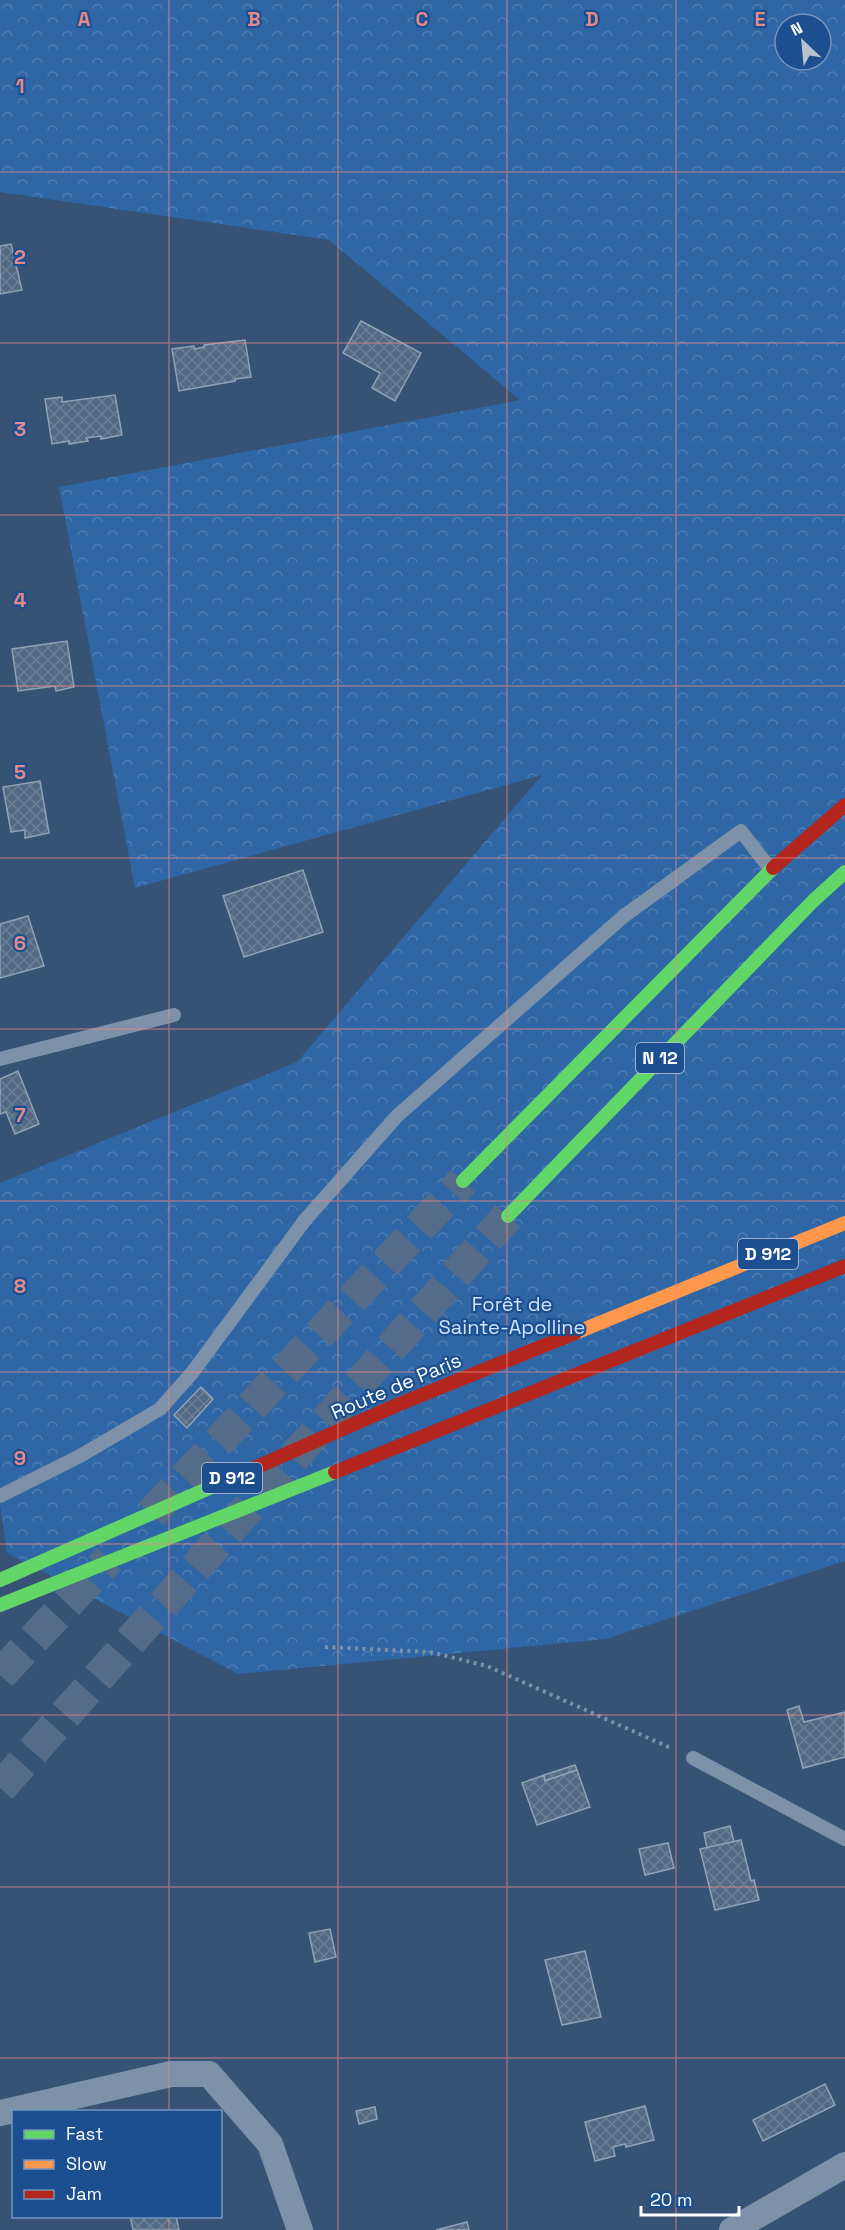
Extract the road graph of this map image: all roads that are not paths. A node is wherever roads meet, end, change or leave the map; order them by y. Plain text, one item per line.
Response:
1 (845, 805) edge
2 (771, 870) junction
3 (845, 872) edge
4 (174, 1015) dead end
5 (0, 1059) edge
6 (464, 1181) tunnel mouth
7 (508, 1216) tunnel mouth
8 (845, 1223) edge
9 (845, 1266) edge
10 (0, 1496) edge
11 (0, 1580) edge
12 (0, 1605) edge
13 (693, 1758) road end
14 (845, 1839) edge
15 (0, 2112) edge
16 (845, 2165) edge
17 (300, 2230) edge
18 (732, 2230) edge

1 - 2 main road, N 12
2 - 6 main road, N 12
2 - 10 lane
3 - 7 main road, N 12
4 - 5 lane
8 - 11 main road, Route de Paris / D 912
9 - 12 main road, D 912
13 - 14 lane
15 - 17 street
16 - 18 street

